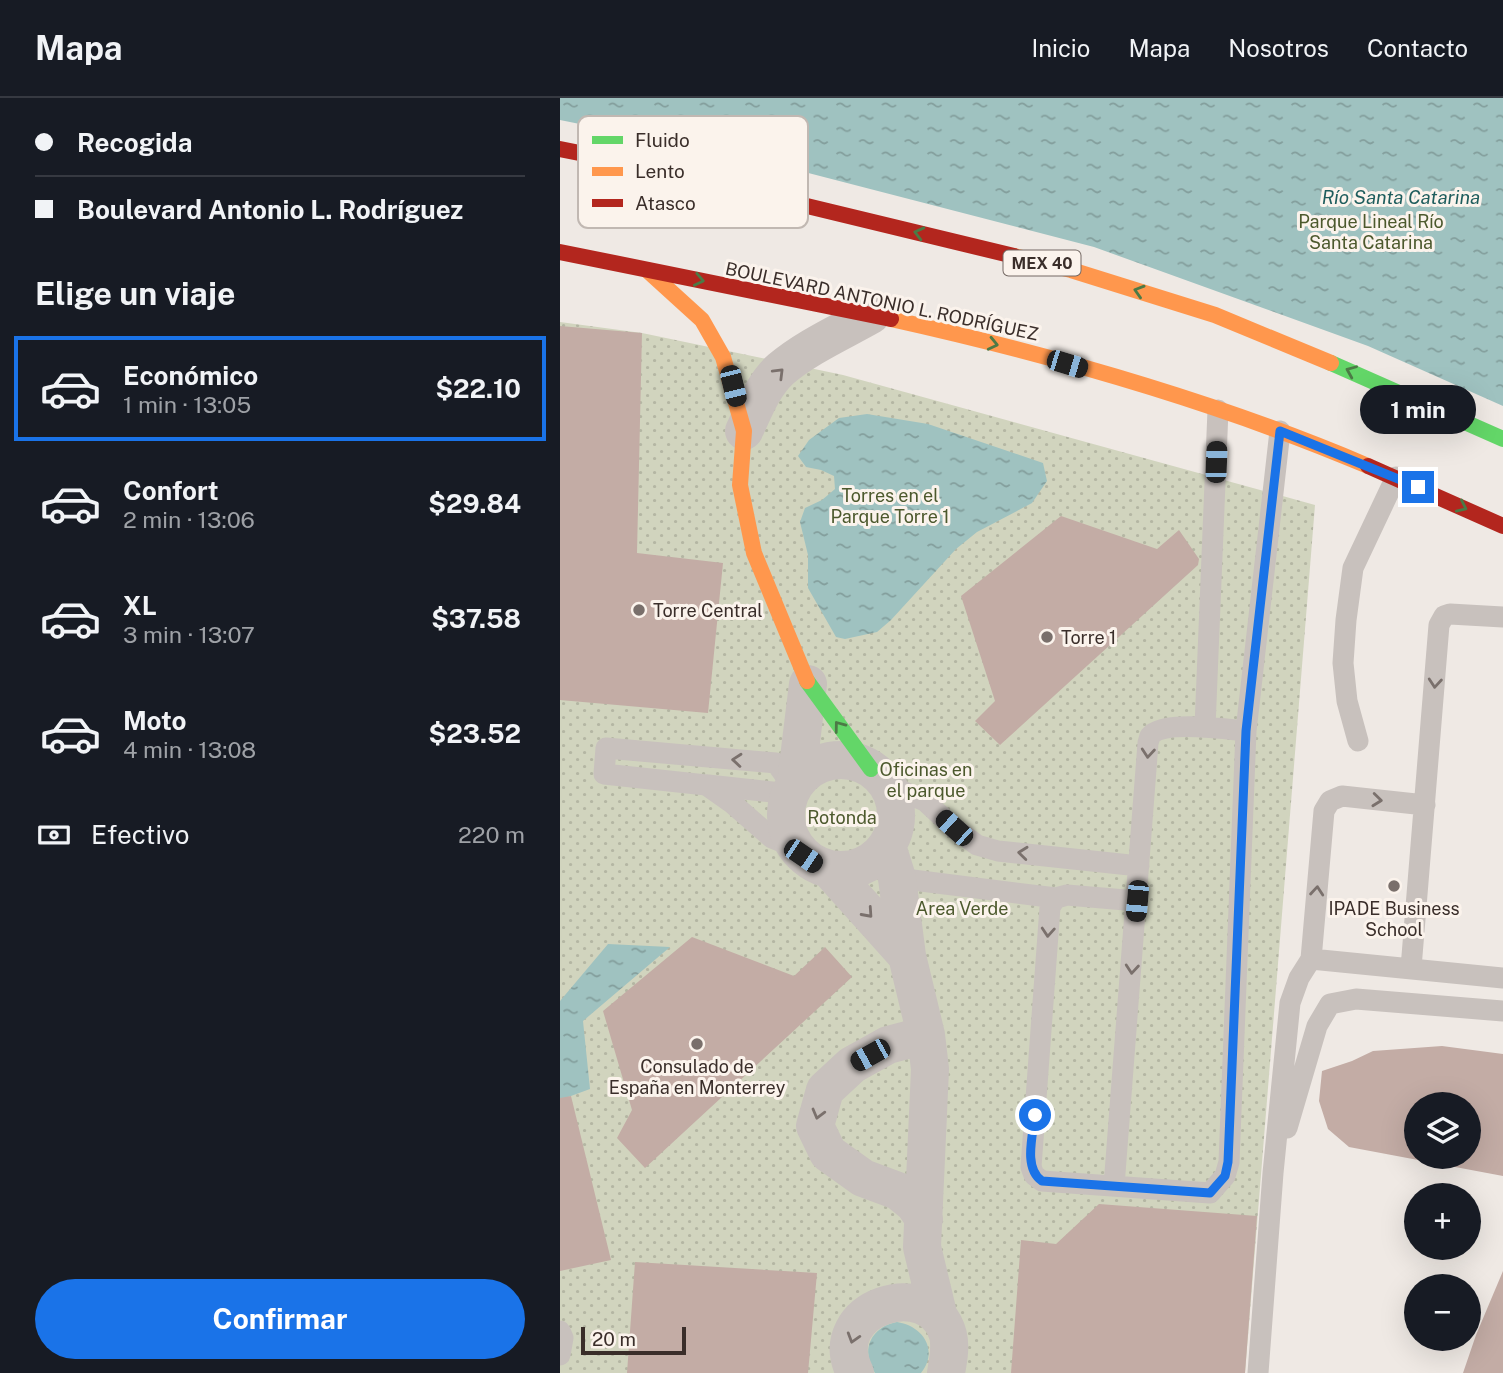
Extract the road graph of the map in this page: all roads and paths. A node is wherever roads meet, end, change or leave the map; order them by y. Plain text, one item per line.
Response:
1 (560, 149) edge
2 (578, 153) edge
3 (808, 207) edge
4 (560, 252) edge
5 (647, 270) junction
6 (871, 316) junction
7 (1218, 410) junction
8 (744, 431) junction
9 (1280, 431) junction
10 (1503, 439) edge
11 (1396, 477) junction
12 (1503, 526) edge
13 (1503, 617) edge
14 (808, 684) junction
15 (1205, 727) junction
16 (1246, 731) junction
17 (1358, 741) dead end
18 (879, 777) junction
19 (706, 785) junction
20 (793, 788) junction
21 (1425, 805) junction
22 (797, 848) junction
23 (892, 862) junction
24 (1139, 866) junction
25 (842, 869) junction
26 (1056, 898) junction
27 (1137, 901) junction
28 (907, 956) junction
29 (1311, 958) junction
30 (1411, 968) junction
31 (1503, 978) edge
32 (1503, 1011) edge
33 (926, 1035) junction
34 (1273, 1174) junction
35 (1114, 1186) junction
36 (923, 1233) junction
37 (878, 1306) junction
38 (939, 1318) junction
39 (560, 1331) edge
40 (560, 1355) edge
41 (855, 1373) edge
42 (946, 1373) edge
43 (1258, 1373) edge

2 -> 1 main road, MEX 40
10 -> 3 main road, MEX 40
4 - 5 main road, BOULEVARD ANTONIO L. RODRÍGUEZ
5 -> 6 main road, BOULEVARD ANTONIO L. RODRÍGUEZ
5 - 8 main road
6 -> 7 main road, BOULEVARD ANTONIO L. RODRÍGUEZ
8 -> 6 street
7 - 9 main road, BOULEVARD ANTONIO L. RODRÍGUEZ
7 - 15 lane
8 - 14 main road
9 - 11 main road, BOULEVARD ANTONIO L. RODRÍGUEZ
9 - 16 lane
11 -> 12 main road, BOULEVARD ANTONIO L. RODRÍGUEZ
11 - 17 lane
13 -> 21 lane
18 -> 14 main road
14 - 20 street
15 - 16 lane
15 -> 24 lane
16 - 35 lane
18 - 20 street
18 - 23 street
24 -> 18 lane
19 - 20 lane
20 -> 19 lane
19 - 22 lane
20 - 22 street
29 -> 21 lane
21 - 30 lane
22 - 25 street
23 - 25 street
23 - 26 lane
23 - 28 street
24 - 27 lane
25 -> 28 street
26 - 27 lane
26 -> 35 lane
27 -> 35 lane
28 - 33 street
29 - 30 lane
29 - 34 lane
30 - 31 lane
32 - 34 lane
33 - 36 street
33 -> 36 street
34 - 43 lane
36 - 37 street
36 - 38 street
37 - 38 street
37 -> 41 street
38 - 42 street
39 - 40 lane

